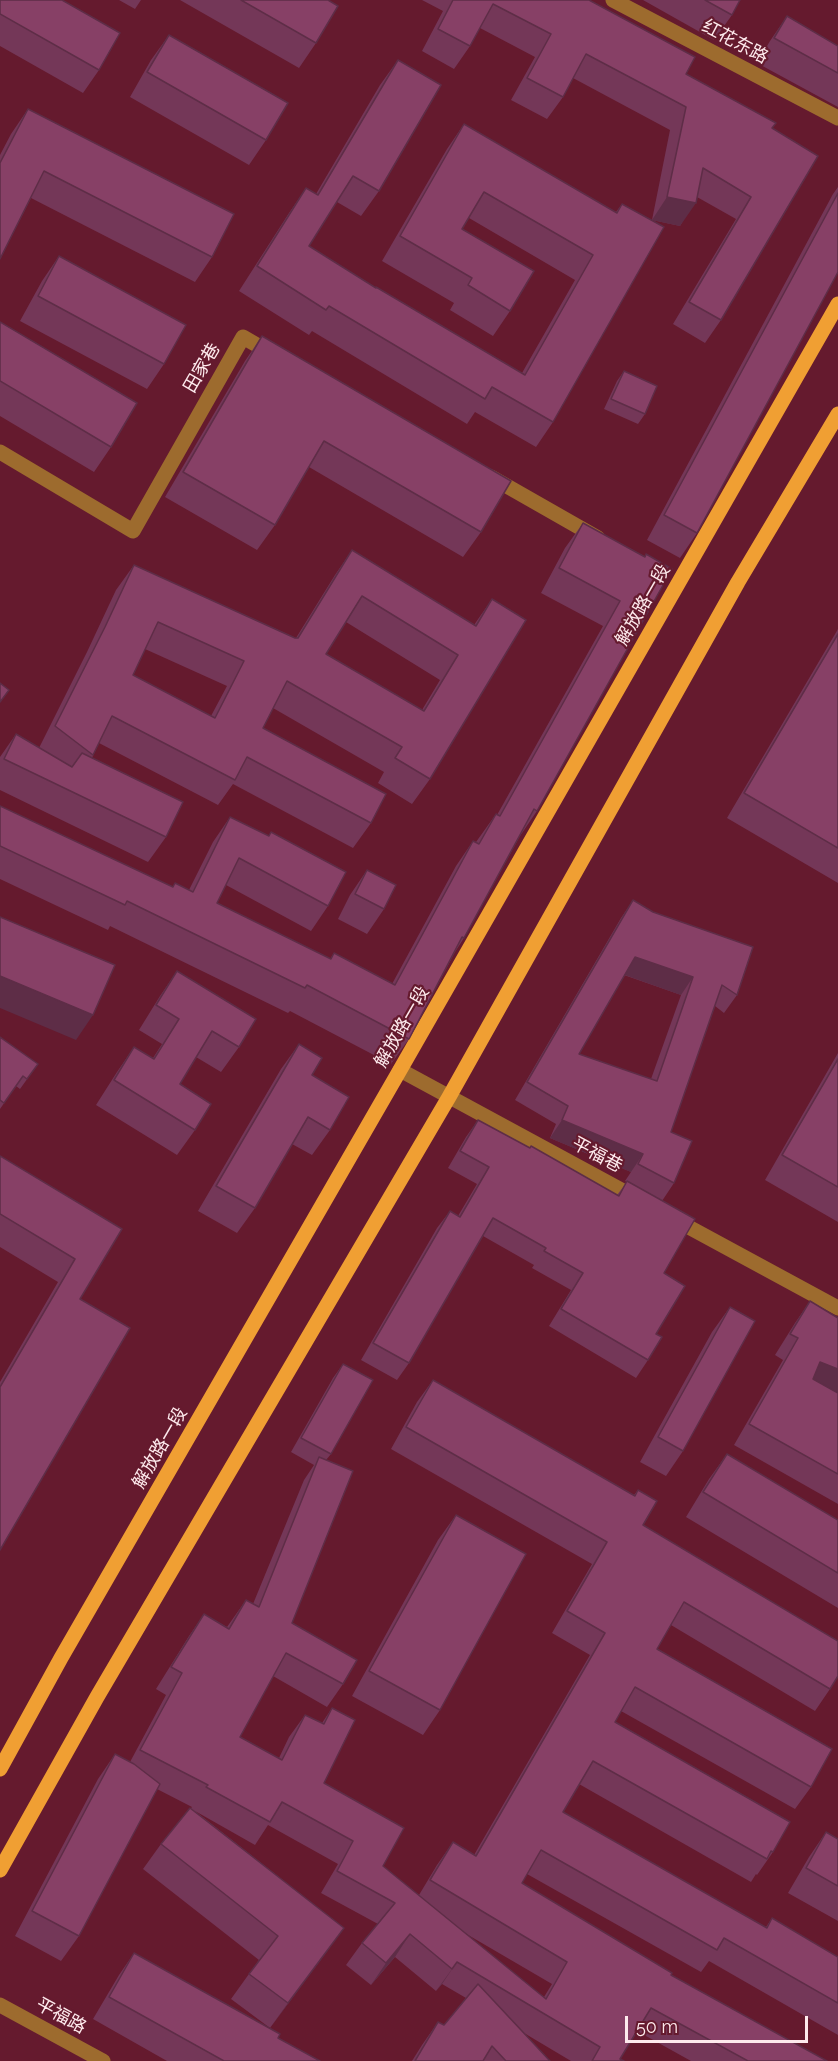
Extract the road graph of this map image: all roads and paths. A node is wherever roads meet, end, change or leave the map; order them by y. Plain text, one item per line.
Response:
1 (613, 0) edge
2 (838, 118) edge
3 (838, 304) edge
4 (284, 360) edge
5 (838, 414) edge
6 (0, 452) edge
7 (481, 471) edge
8 (615, 547) edge
9 (400, 1070) junction
10 (449, 1097) junction
11 (838, 1308) edge
12 (0, 1769) edge
13 (0, 1870) edge
14 (0, 2005) edge
15 (103, 2061) edge

1 - 2 street, 红花东路
3 - 9 main road, 解放路一段
4 - 6 street, 田家巷
5 - 10 main road
7 - 8 street
9 - 10 street, 平福巷
9 - 12 main road, 解放路一段
10 - 11 street, 平福巷
10 - 13 main road
14 - 15 street, 平福路

